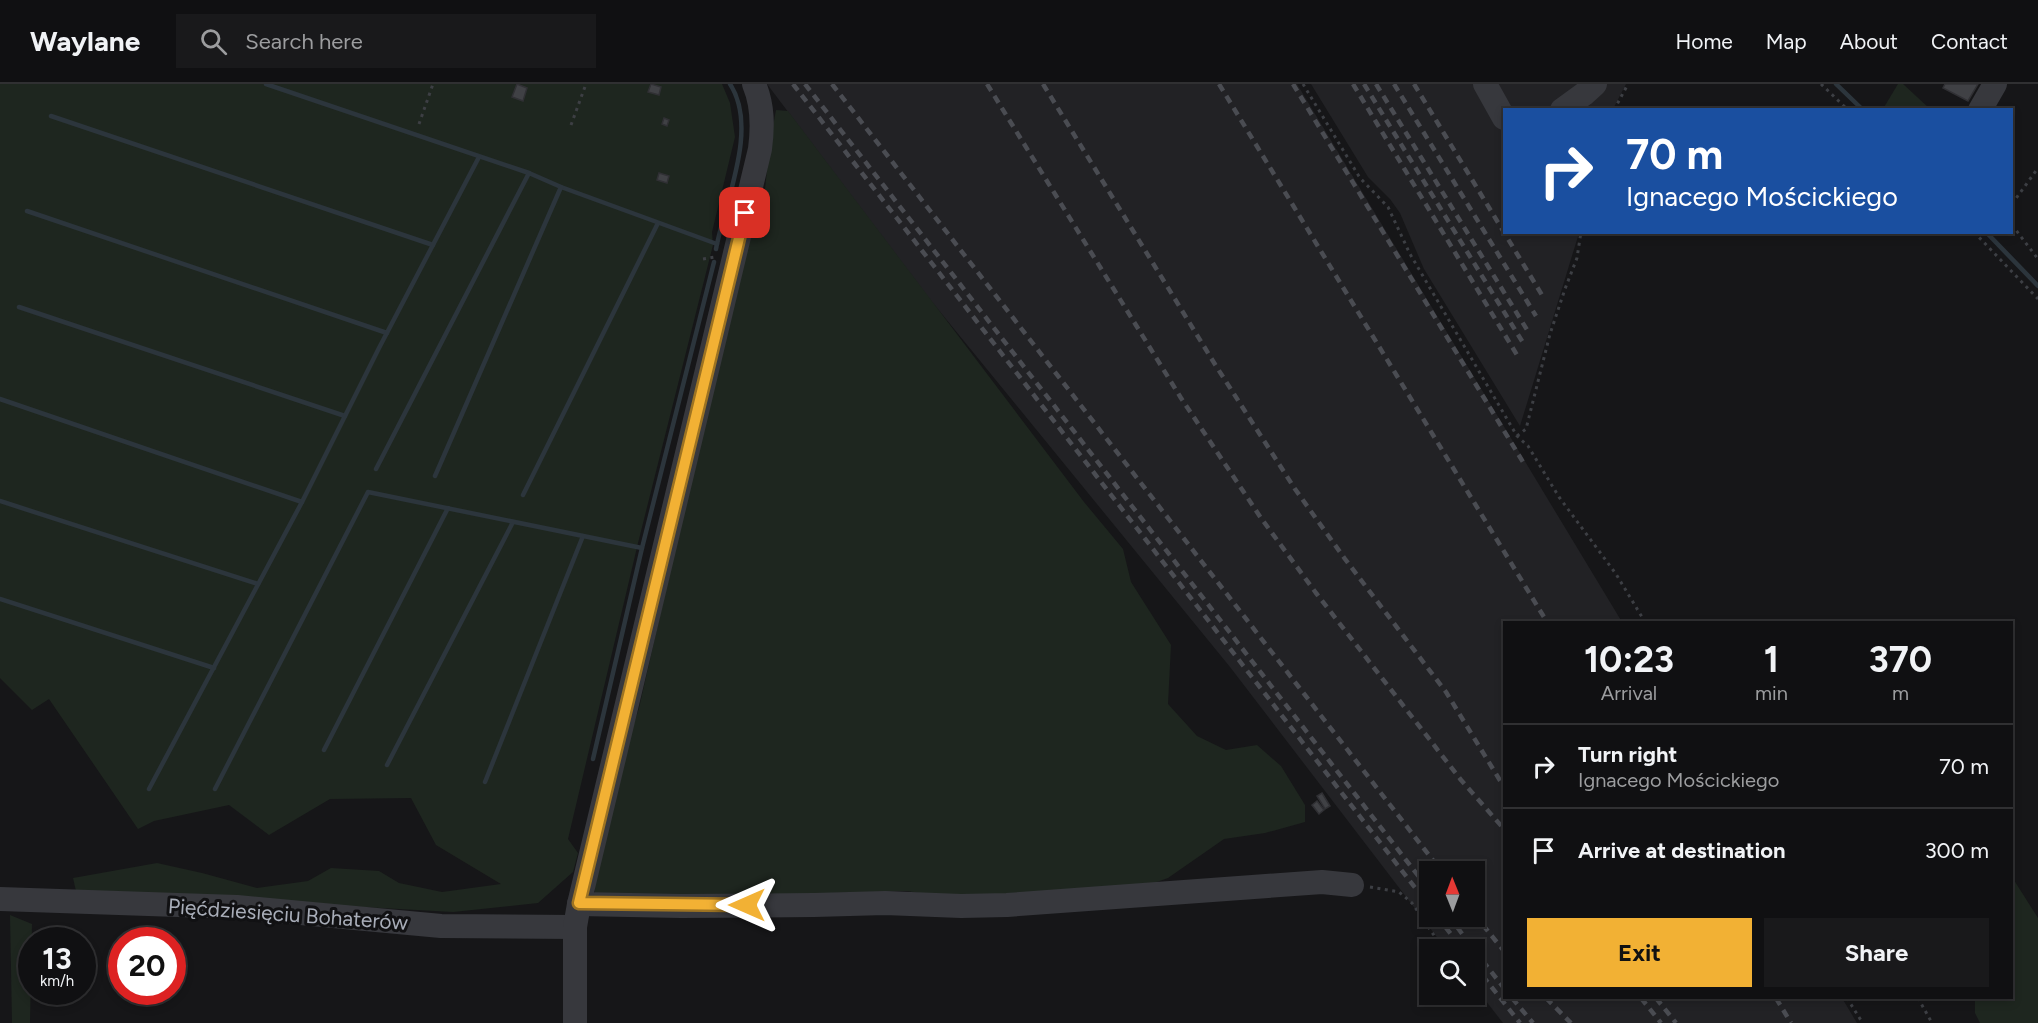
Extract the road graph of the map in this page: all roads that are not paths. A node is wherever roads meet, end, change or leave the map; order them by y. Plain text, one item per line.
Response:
1 (754, 84) edge
2 (1485, 84) edge
3 (1595, 84) edge
4 (1995, 84) edge
5 (1565, 108) edge
6 (1981, 108) edge
7 (1503, 116) edge
8 (1352, 885) road end
9 (4, 899) edge
10 (577, 915) junction
11 (575, 1023) edge

1 - 10 street
2 - 7 street
3 - 5 street
4 - 6 street
8 - 10 street, Pięćdziesięciu Bohaterów
9 - 10 street, Pięćdziesięciu Bohaterów
10 - 11 street

